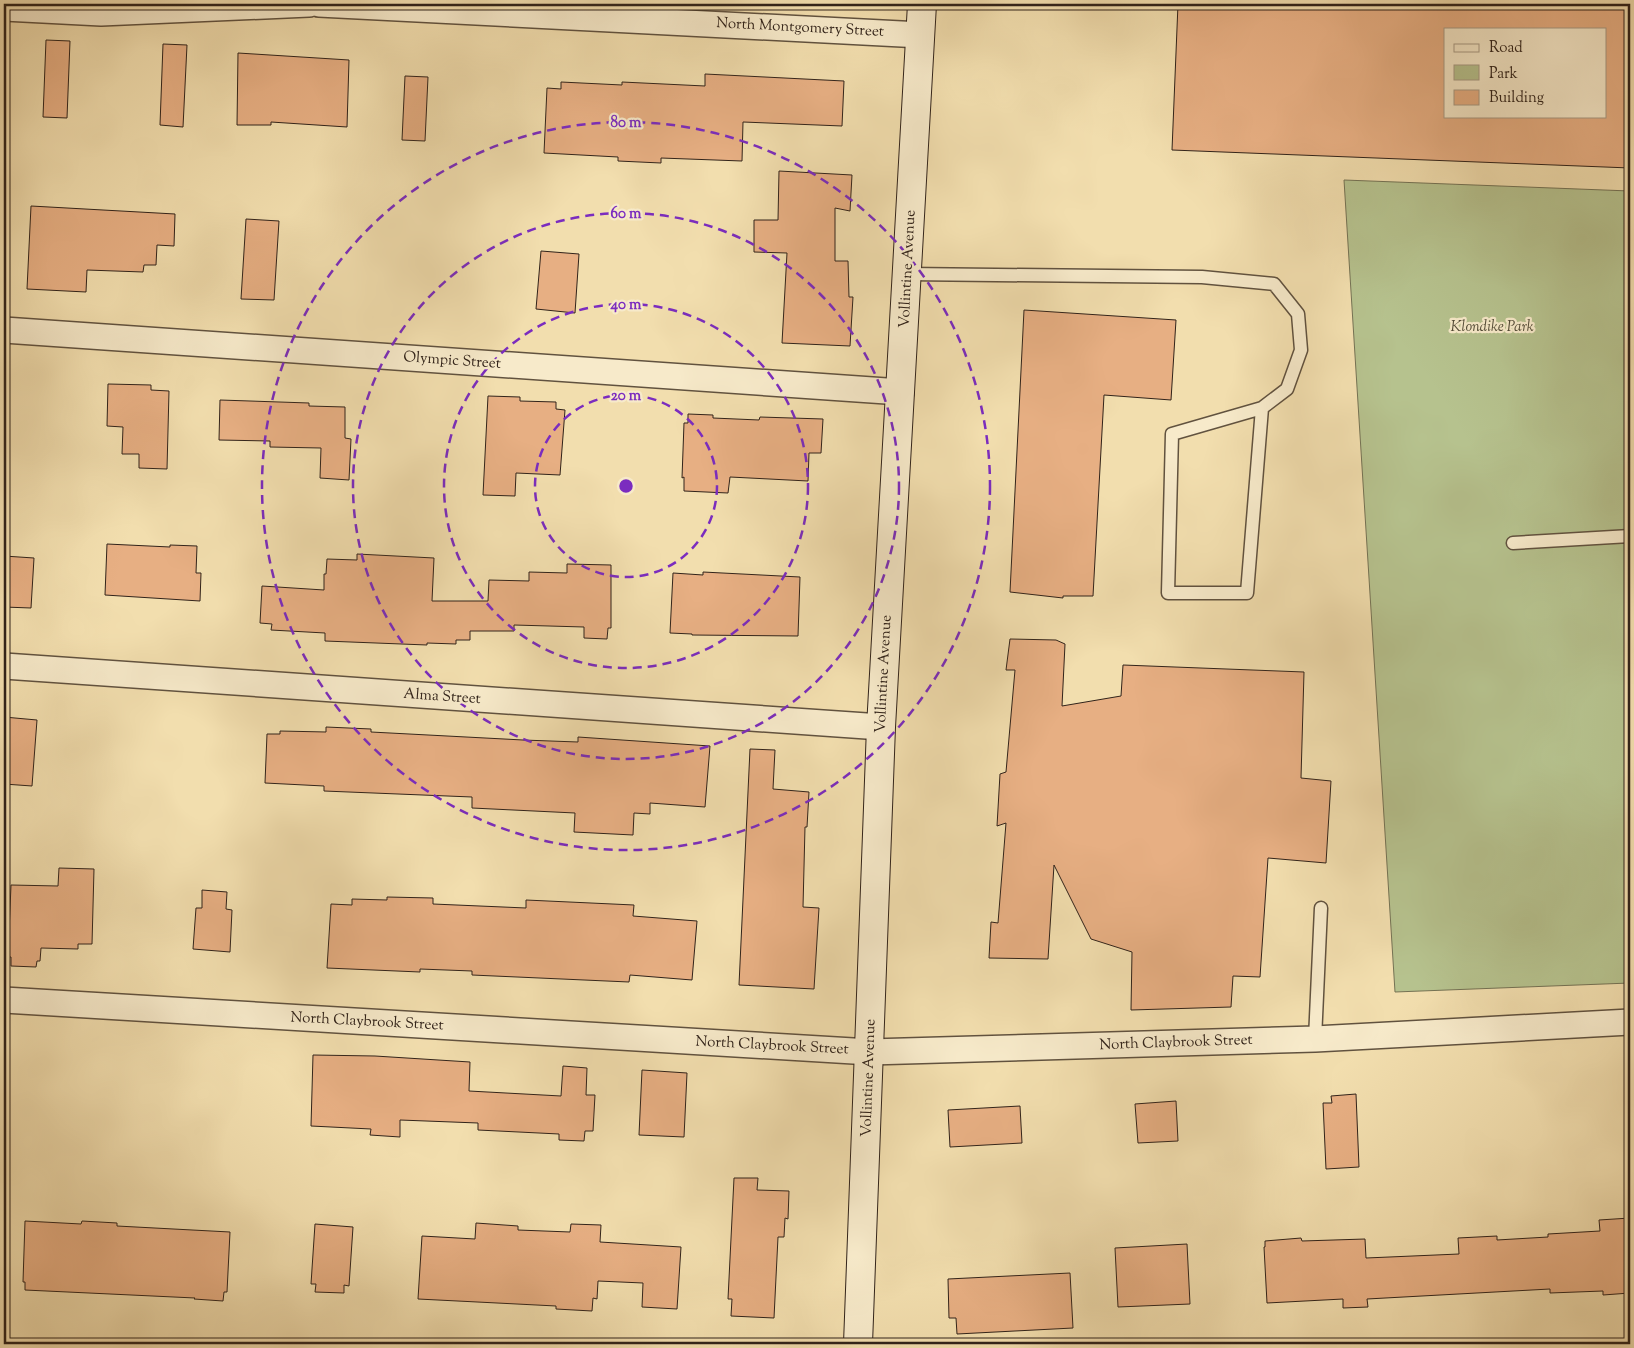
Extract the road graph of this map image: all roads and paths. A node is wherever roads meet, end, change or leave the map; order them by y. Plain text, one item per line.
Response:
1 (309, 4) edge
2 (319, 4) edge
3 (922, 4) edge
4 (4, 8) edge
5 (101, 8) edge
6 (921, 35) junction
7 (907, 274) junction
8 (4, 330) edge
9 (901, 392) junction
10 (1262, 408) junction
11 (1630, 536) edge
12 (1513, 543) dead end
13 (4, 666) edge
14 (881, 727) junction
15 (1321, 908) dead end
16 (4, 1000) edge
17 (1630, 1022) edge
18 (1315, 1039) junction
19 (870, 1052) junction
20 (858, 1344) edge

1 - 5 street
2 - 6 street, North Montgomery Street
3 - 6 street, Vollintine Avenue
4 - 5 street
6 - 7 street, Vollintine Avenue
7 - 9 street, Vollintine Avenue
7 - 10 lane
8 - 9 street, Olympic Street
9 - 14 street, Vollintine Avenue
10 - 10 lane
11 - 12 lane
13 - 14 street, Alma Street
14 - 19 street, Vollintine Avenue
15 - 18 lane
16 - 19 street, North Claybrook Street
17 - 18 street, North Claybrook Street
18 - 19 street, North Claybrook Street
19 - 20 street, Vollintine Avenue

